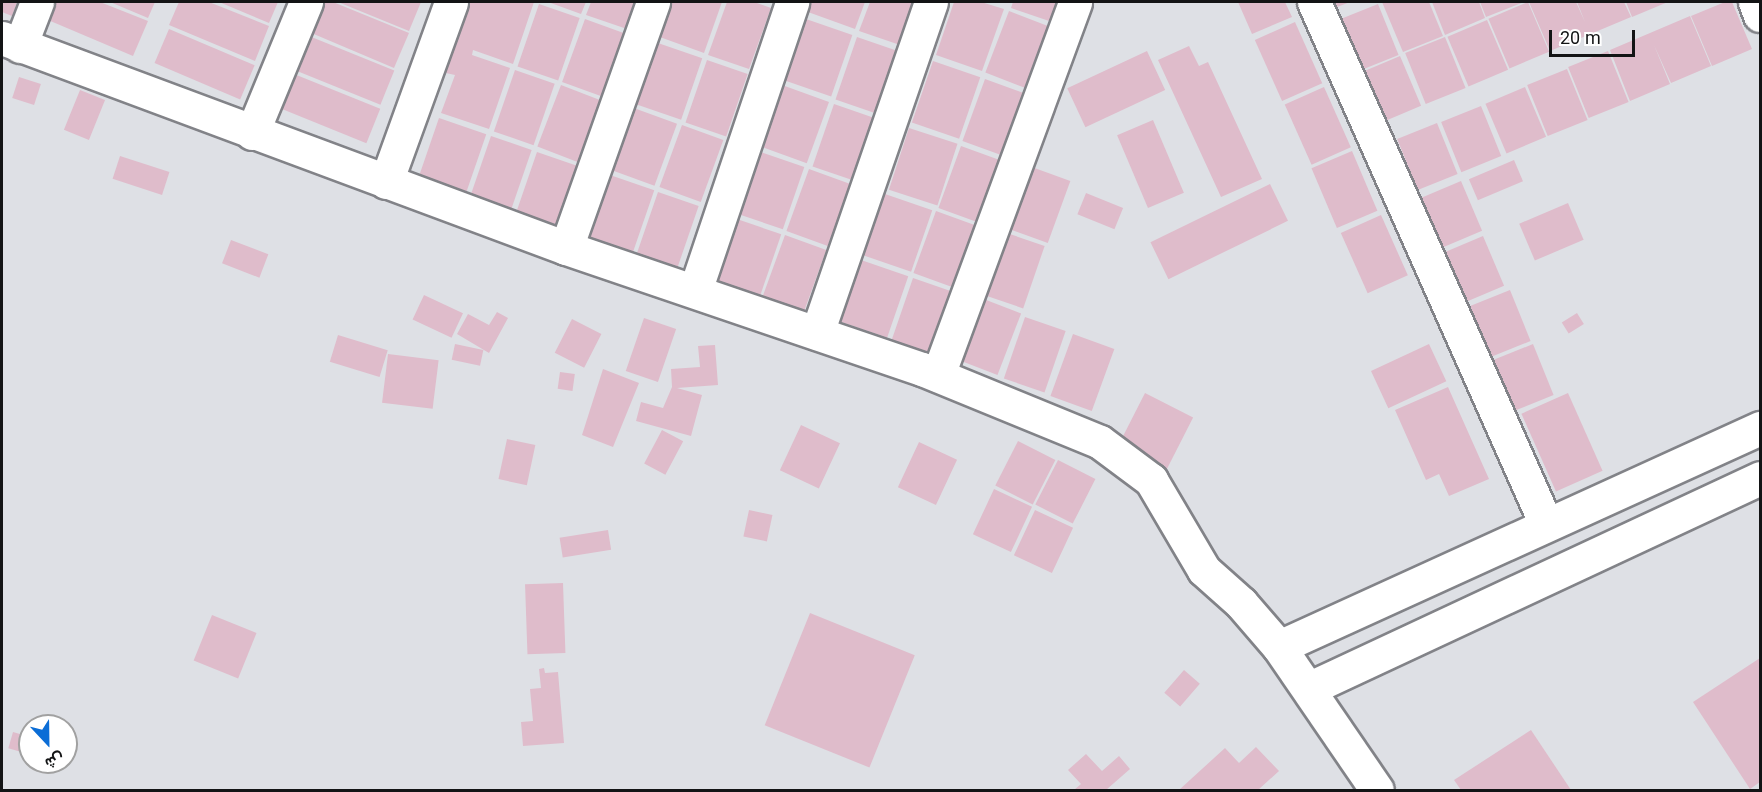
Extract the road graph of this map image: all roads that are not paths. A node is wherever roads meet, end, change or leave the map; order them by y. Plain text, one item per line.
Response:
1 (38, 2) edge
2 (306, 2) edge
3 (451, 2) edge
4 (653, 2) edge
5 (792, 2) edge
6 (931, 2) edge
7 (1075, 2) edge
8 (1314, 2) edge
9 (1755, 2) edge
10 (1761, 15) edge
11 (11, 42) edge
12 (252, 132) junction
13 (386, 182) junction
14 (566, 248) junction
15 (695, 291) junction
16 (817, 333) junction
17 (938, 375) junction
18 (1761, 428) edge
19 (1761, 478) edge
20 (1546, 524) junction
21 (1279, 647) junction
22 (1310, 688) junction
23 (1377, 790) edge

1 - 11 street
2 - 12 street
3 - 13 street
4 - 14 street
5 - 15 street
6 - 16 street
7 - 17 street
8 - 20 street
9 - 10 street
11 - 12 street
12 - 13 street
13 - 14 street
14 - 15 street
15 - 16 street
16 - 17 street
17 - 21 street
18 - 20 street
19 - 22 street
20 - 21 street
21 - 22 street
22 - 23 street

